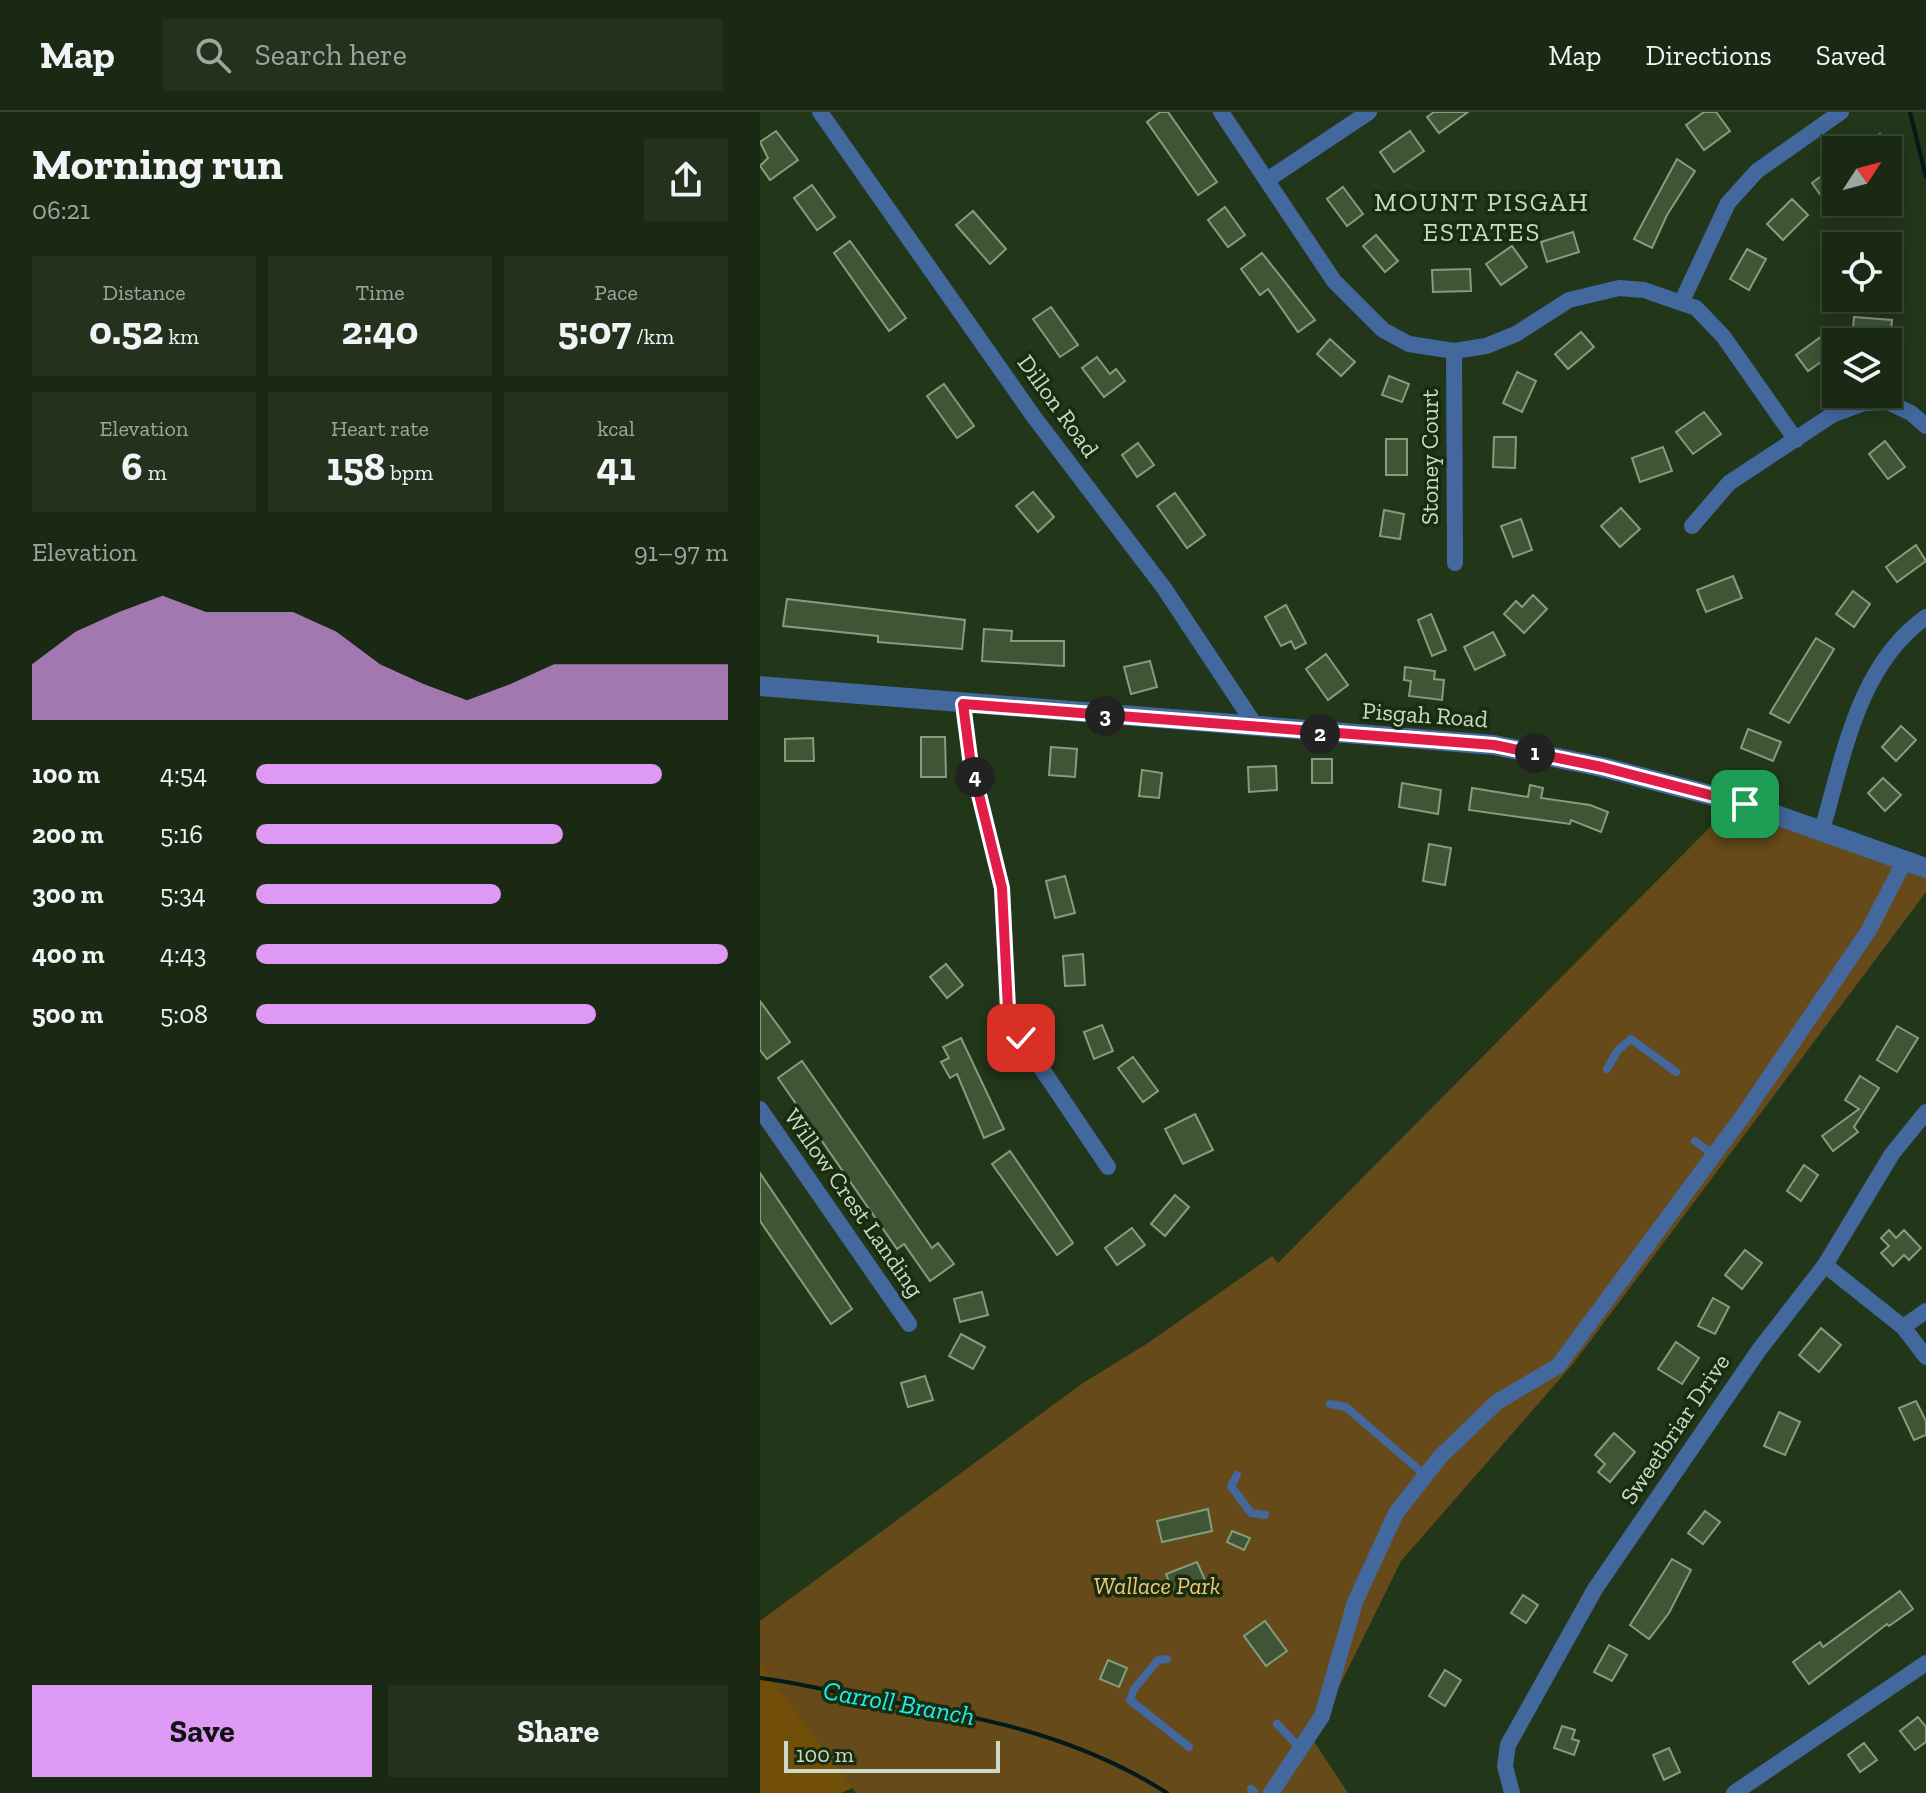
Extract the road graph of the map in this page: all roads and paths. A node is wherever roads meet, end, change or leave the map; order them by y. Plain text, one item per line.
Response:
1 (820, 112) edge
2 (1221, 112) edge
3 (1369, 112) edge
4 (1841, 112) edge
5 (1267, 180) junction
6 (1682, 301) junction
7 (1454, 351) junction
8 (1926, 426) edge
9 (1796, 440) junction
10 (1692, 526) dead end
11 (1455, 563) dead end
12 (1926, 617) edge
13 (760, 686) edge
14 (963, 704) junction
15 (1257, 728) junction
16 (1822, 830) junction
17 (1905, 860) junction
18 (1926, 868) edge
19 (1607, 1069) dead end
20 (1676, 1072) dead end
21 (760, 1109) edge
22 (1926, 1112) edge
23 (1695, 1141) dead end
24 (1714, 1155) junction
25 (1108, 1167) dead end
26 (1825, 1265) junction
27 (1926, 1311) edge
28 (909, 1324) dead end
29 (1903, 1327) junction
30 (1926, 1357) edge
31 (1330, 1404) dead end
32 (1237, 1475) dead end
33 (1426, 1476) junction
34 (1265, 1515) dead end
35 (1167, 1659) dead end
36 (1926, 1663) edge
37 (1277, 1724) dead end
38 (1189, 1747) dead end
39 (1299, 1747) junction
40 (1271, 1793) edge
41 (1512, 1793) edge
42 (1734, 1793) edge

1 - 15 street, Dillon Road
2 - 5 street
3 - 5 street
4 - 6 street
5 - 7 street
6 - 7 street
6 - 9 street
7 - 11 street, Stoney Court
8 - 9 street
9 - 10 street
12 - 16 street
13 - 14 street, Pisgah Road
14 - 15 street, Pisgah Road
14 - 25 street
15 - 16 street, Pisgah Road
16 - 17 street, Pisgah Road
17 - 18 street, Pisgah Road
17 - 24 street
19 - 20 lane
21 - 28 street, Willow Crest Landing
22 - 26 street, Sweetbriar Drive
23 - 24 lane
24 - 33 street
26 - 29 street
26 - 41 street, Sweetbriar Drive
27 - 29 street
29 - 30 street
31 - 33 lane
32 - 34 lane
33 - 39 street
35 - 38 lane
36 - 42 street
37 - 39 lane
39 - 40 street

